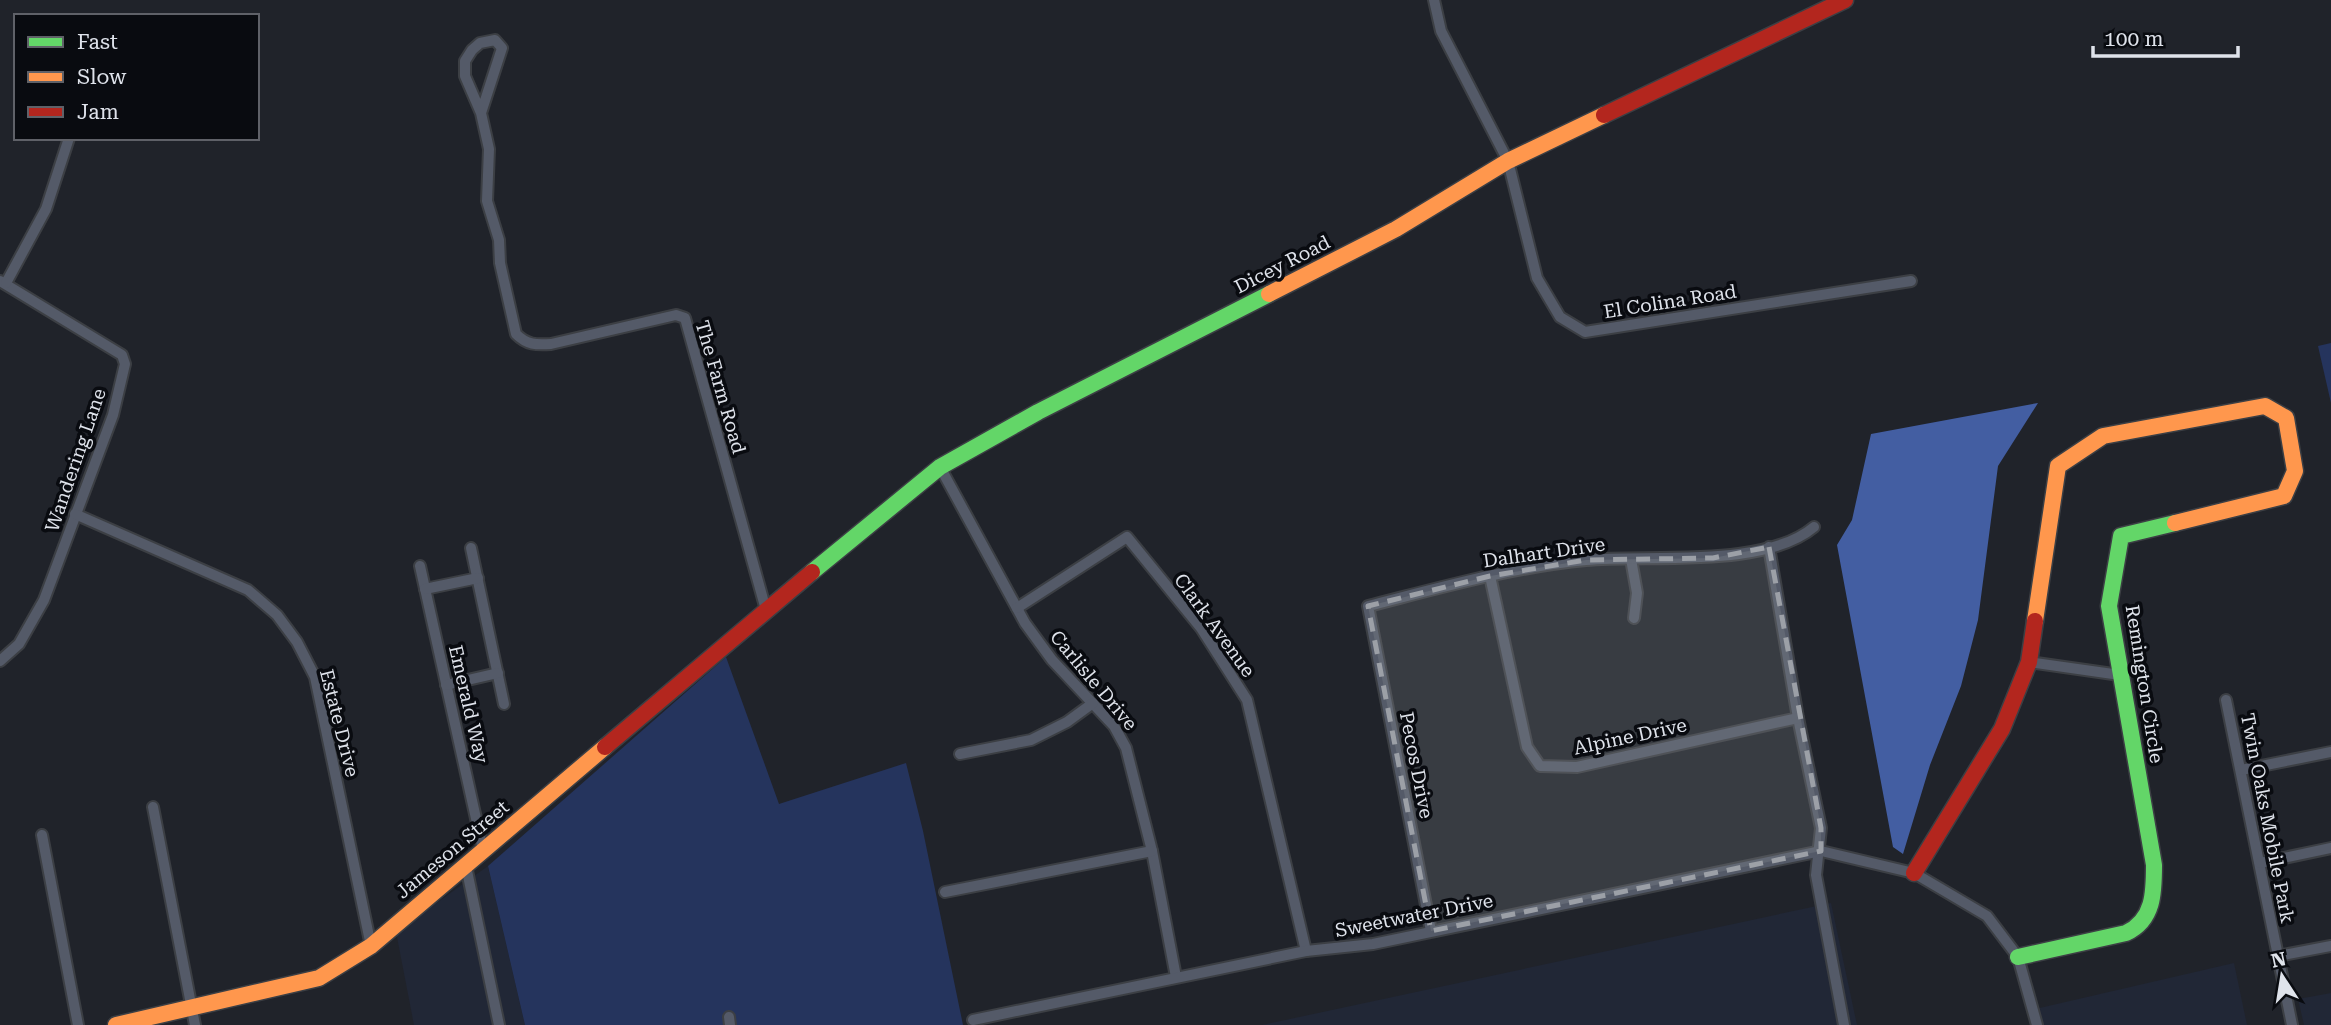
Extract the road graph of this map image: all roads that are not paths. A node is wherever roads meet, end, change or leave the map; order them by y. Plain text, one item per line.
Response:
1 (1434, 0) edge
2 (1845, 0) edge
3 (481, 113) junction
4 (68, 140) edge
5 (1508, 161) junction
6 (1912, 281) dead end
7 (3, 282) edge
8 (940, 467) junction
9 (75, 514) junction
10 (1814, 527) dead end
11 (1769, 547) junction
12 (471, 548) dead end
13 (1631, 559) junction
14 (420, 566) dead end
15 (1490, 576) junction
16 (478, 578) junction
17 (425, 589) junction
18 (1368, 606) joint
19 (1017, 608) junction
20 (766, 610) junction
21 (1634, 618) dead end
22 (0, 661) edge
23 (2029, 662) junction
24 (498, 673) junction
25 (2120, 675) junction
26 (446, 685) junction
27 (2226, 700) dead end
28 (1093, 703) junction
29 (504, 704) dead end
30 (1798, 718) junction
31 (2331, 752) edge
32 (960, 754) dead end
33 (2241, 770) junction
34 (153, 807) dead end
35 (42, 835) dead end
36 (2331, 848) edge
37 (483, 850) junction
38 (1152, 851) junction
39 (1821, 851) junction
40 (2260, 863) junction
41 (466, 866) junction
42 (1913, 873) junction
43 (945, 892) dead end
44 (1431, 931) junction
45 (371, 946) junction
46 (2331, 946) edge
47 (1306, 951) junction
48 (2278, 956) junction
49 (2018, 957) junction
50 (1176, 977) junction
51 (193, 1017) edge
52 (973, 1020) dead end
53 (78, 1025) edge
54 (116, 1025) edge
55 (499, 1025) edge
56 (1844, 1025) edge
57 (2038, 1025) edge
58 (2292, 1025) edge

1 - 5 street, El Colina Road
2 - 5 street, Dicey Road
3 - 3 street, The Farm Road
3 - 20 street, The Farm Road
4 - 7 street
5 - 6 street, El Colina Road
5 - 8 street, Dicey Road
7 - 9 street, Wandering Lane
8 - 19 street, Carlisle Drive
8 - 20 street, Dicey Road
9 - 22 street, Wandering Lane
9 - 45 street, Estate Drive
10 - 11 street, Dalhart Drive
11 - 13 street, Dalhart Drive
11 - 30 street
12 - 16 street
13 - 15 street, Dalhart Drive
13 - 21 street
14 - 17 street, Emerald Way
15 - 18 street, Dalhart Drive
15 - 30 street, Alpine Drive
16 - 17 street
16 - 24 street
17 - 26 street, Emerald Way
18 - 44 street, Pecos Drive
19 - 28 street, Carlisle Drive
19 - 47 street, Clark Avenue
20 - 37 street, Jameson Street
23 - 25 street
23 - 25 street, Remington Circle
23 - 42 street, Remington Circle
24 - 26 street
24 - 29 street
25 - 49 street, Remington Circle
26 - 37 street, Emerald Way
27 - 33 street, Twin Oaks Mobile Park
28 - 32 street
28 - 38 street, Carlisle Drive
30 - 39 street
31 - 33 street
33 - 40 street, Twin Oaks Mobile Park
34 - 51 street
35 - 53 street
36 - 40 street
37 - 41 street, Jameson Street
38 - 43 street
38 - 50 street, Carlisle Drive
39 - 42 street, Sweetwater Drive
39 - 44 street, Sweetwater Drive
39 - 56 street
40 - 48 street, Twin Oaks Mobile Park
41 - 45 street, Jameson Street
41 - 55 street
42 - 49 street, Sweetwater Drive
44 - 47 street, Sweetwater Drive
45 - 51 street, Jameson Street
46 - 48 street
47 - 50 street, Sweetwater Drive
48 - 58 street, Twin Oaks Mobile Park
49 - 57 street, Sweetwater Drive
50 - 52 street, Sweetwater Drive
51 - 54 street, Jameson Street

